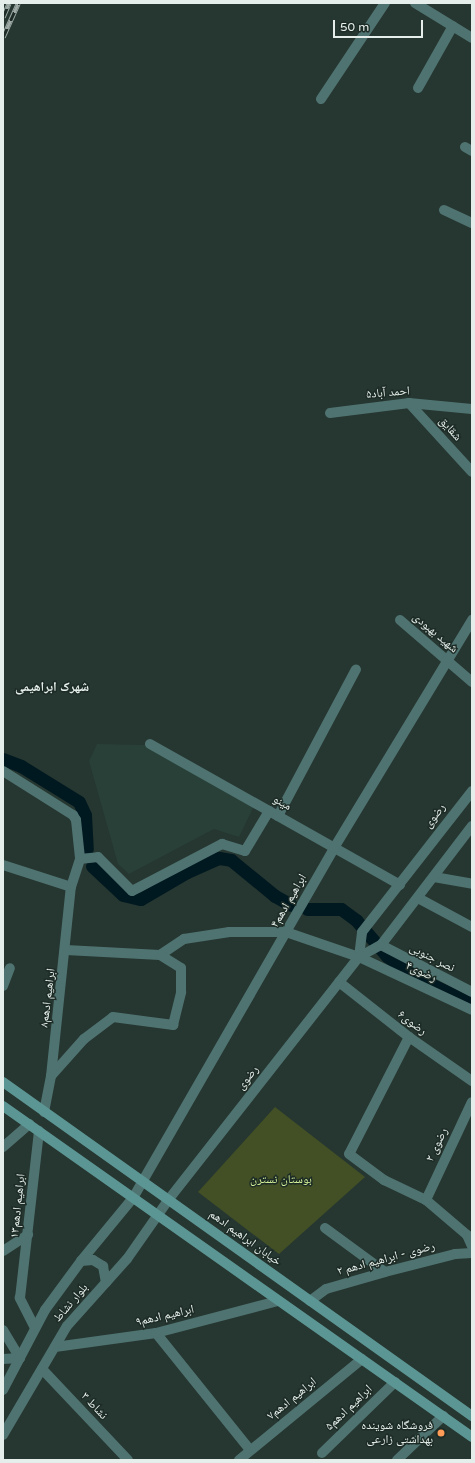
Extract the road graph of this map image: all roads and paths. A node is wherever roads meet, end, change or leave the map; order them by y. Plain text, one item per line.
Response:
1 (385, 3) edge
2 (415, 3) edge
3 (453, 26) junction
4 (472, 38) edge
5 (418, 88) dead end
6 (321, 98) dead end
7 (444, 210) dead end
8 (472, 223) edge
9 (409, 403) junction
10 (472, 409) edge
11 (330, 413) dead end
12 (472, 472) edge
13 (400, 620) dead end
14 (472, 620) edge
15 (448, 660) junction
16 (356, 669) dead end
17 (472, 682) edge
18 (150, 744) dead end
19 (3, 771) edge
20 (472, 791) edge
21 (273, 813) junction
22 (472, 826) edge
23 (334, 848) junction
24 (80, 859) junction
25 (3, 865) edge
26 (434, 877) junction
27 (472, 884) edge
28 (400, 885) junction
29 (71, 887) junction
30 (418, 898) junction
31 (472, 927) edge
32 (286, 932) junction
33 (381, 945) junction
34 (66, 950) junction
35 (160, 955) junction
36 (359, 957) junction
37 (10, 968) dead end
38 (339, 982) junction
39 (3, 986) edge
40 (472, 992) edge
41 (472, 1010) edge
42 (409, 1037) junction
43 (52, 1076) junction
44 (472, 1081) edge
45 (3, 1082) edge
46 (472, 1102) edge
47 (3, 1106) edge
48 (44, 1112) junction
49 (29, 1124) junction
50 (39, 1131) junction
51 (3, 1147) edge
52 (142, 1181) junction
53 (133, 1198) junction
54 (169, 1199) junction
55 (426, 1200) junction
56 (158, 1215) junction
57 (325, 1228) dead end
58 (28, 1235) junction
59 (472, 1246) edge
60 (3, 1251) edge
61 (472, 1253) edge
62 (81, 1260) junction
63 (385, 1272) junction
64 (106, 1283) junction
65 (278, 1301) junction
66 (310, 1301) junction
67 (35, 1328) junction
68 (3, 1330) edge
69 (156, 1333) junction
70 (55, 1347) junction
71 (3, 1358) edge
72 (20, 1358) junction
73 (362, 1359) junction
74 (42, 1369) junction
75 (395, 1382) junction
76 (3, 1390) edge
77 (443, 1416) junction
78 (472, 1416) edge
79 (3, 1435) edge
80 (472, 1437) edge
81 (250, 1450) junction
82 (322, 1453) dead end
83 (128, 1460) edge
84 (239, 1460) edge
85 (397, 1460) edge

1 - 6 street
2 - 3 street
3 - 4 street
3 - 5 street
7 - 8 street
9 - 10 street, احمد آباد۵
9 - 11 street, احمد آباد۵
9 - 12 street, شقایق
13 - 15 street, شهید بهبودی
14 - 15 street, ابراهیم ادهم۴
15 - 17 street, شهید بهبودی
15 - 23 street, ابراهیم ادهم۴
16 - 21 street
18 - 21 street, مینو
19 - 24 street
20 - 28 street, رضوی
21 - 23 street, مینو
21 - 24 street
22 - 26 street, رضوی
23 - 28 street, مینو
23 - 32 street, ابراهیم ادهم۴
24 - 29 street, ابراهیم ادهم۸
25 - 29 street
26 - 27 street
26 - 30 street, رضوی
28 - 36 street, رضوی
29 - 34 street, ابراهیم ادهم۸
30 - 31 street
30 - 33 street, رضوی
32 - 35 street, رضوی۴
32 - 36 street, رضوی۴
32 - 52 street, ابراهیم ادهم۴
33 - 36 street, رضوی
33 - 40 street, نصر جنوبی
34 - 35 street
34 - 43 street, ابراهیم ادهم۸
35 - 43 street
36 - 38 street, رضوی
36 - 41 street, رضوی۴
37 - 39 street
38 - 42 street, رضوی۶
38 - 54 street, رضوی
42 - 44 street, رضوی۶
42 - 55 street
43 - 48 street, ابراهیم ادهم۸
45 - 48 street, خیابان ابراهیم ادهم
46 - 55 street, رضوی ۲
47 - 49 street
48 - 52 street, خیابان ابراهیم ادهم
49 - 50 street
49 - 51 street
50 - 53 street
50 - 58 street, ابراهیم ادهم۱۳
52 - 53 street, ابراهیم ادهم۴
52 - 54 street, خیابان ابراهیم ادهم
53 - 56 street
53 - 62 street, بلوار نشاط
54 - 56 street, رضوی
54 - 66 street, خیابان ابراهیم ادهم
55 - 59 street
56 - 64 street, بلوار نشاط
56 - 65 street
57 - 63 street
58 - 60 street
58 - 67 street, ابراهیم ادهم۱۳
61 - 63 street, رضوی - ابراهیم ادهم ۲
62 - 64 street
62 - 67 street, بلوار نشاط
63 - 66 street, رضوی - ابراهیم ادهم ۲
64 - 70 street, بلوار نشاط
65 - 69 street, ابراهیم ادهم۹
65 - 73 street
66 - 78 street, خیابان ابراهیم ادهم
67 - 72 street, بلوار نشاط
68 - 72 street
69 - 70 street, ابراهیم ادهم۹
69 - 81 street
70 - 74 street, بلوار نشاط
71 - 72 street
72 - 76 street, بلوار نشاط
73 - 75 street
73 - 81 street, ابراهیم ادهم۷
74 - 79 street, بلوار نشاط
74 - 83 street, نشاط ۳
75 - 77 street
75 - 82 street, ابراهیم ادهم۵
77 - 80 street
77 - 85 street
81 - 84 street, ابراهیم ادهم۷

